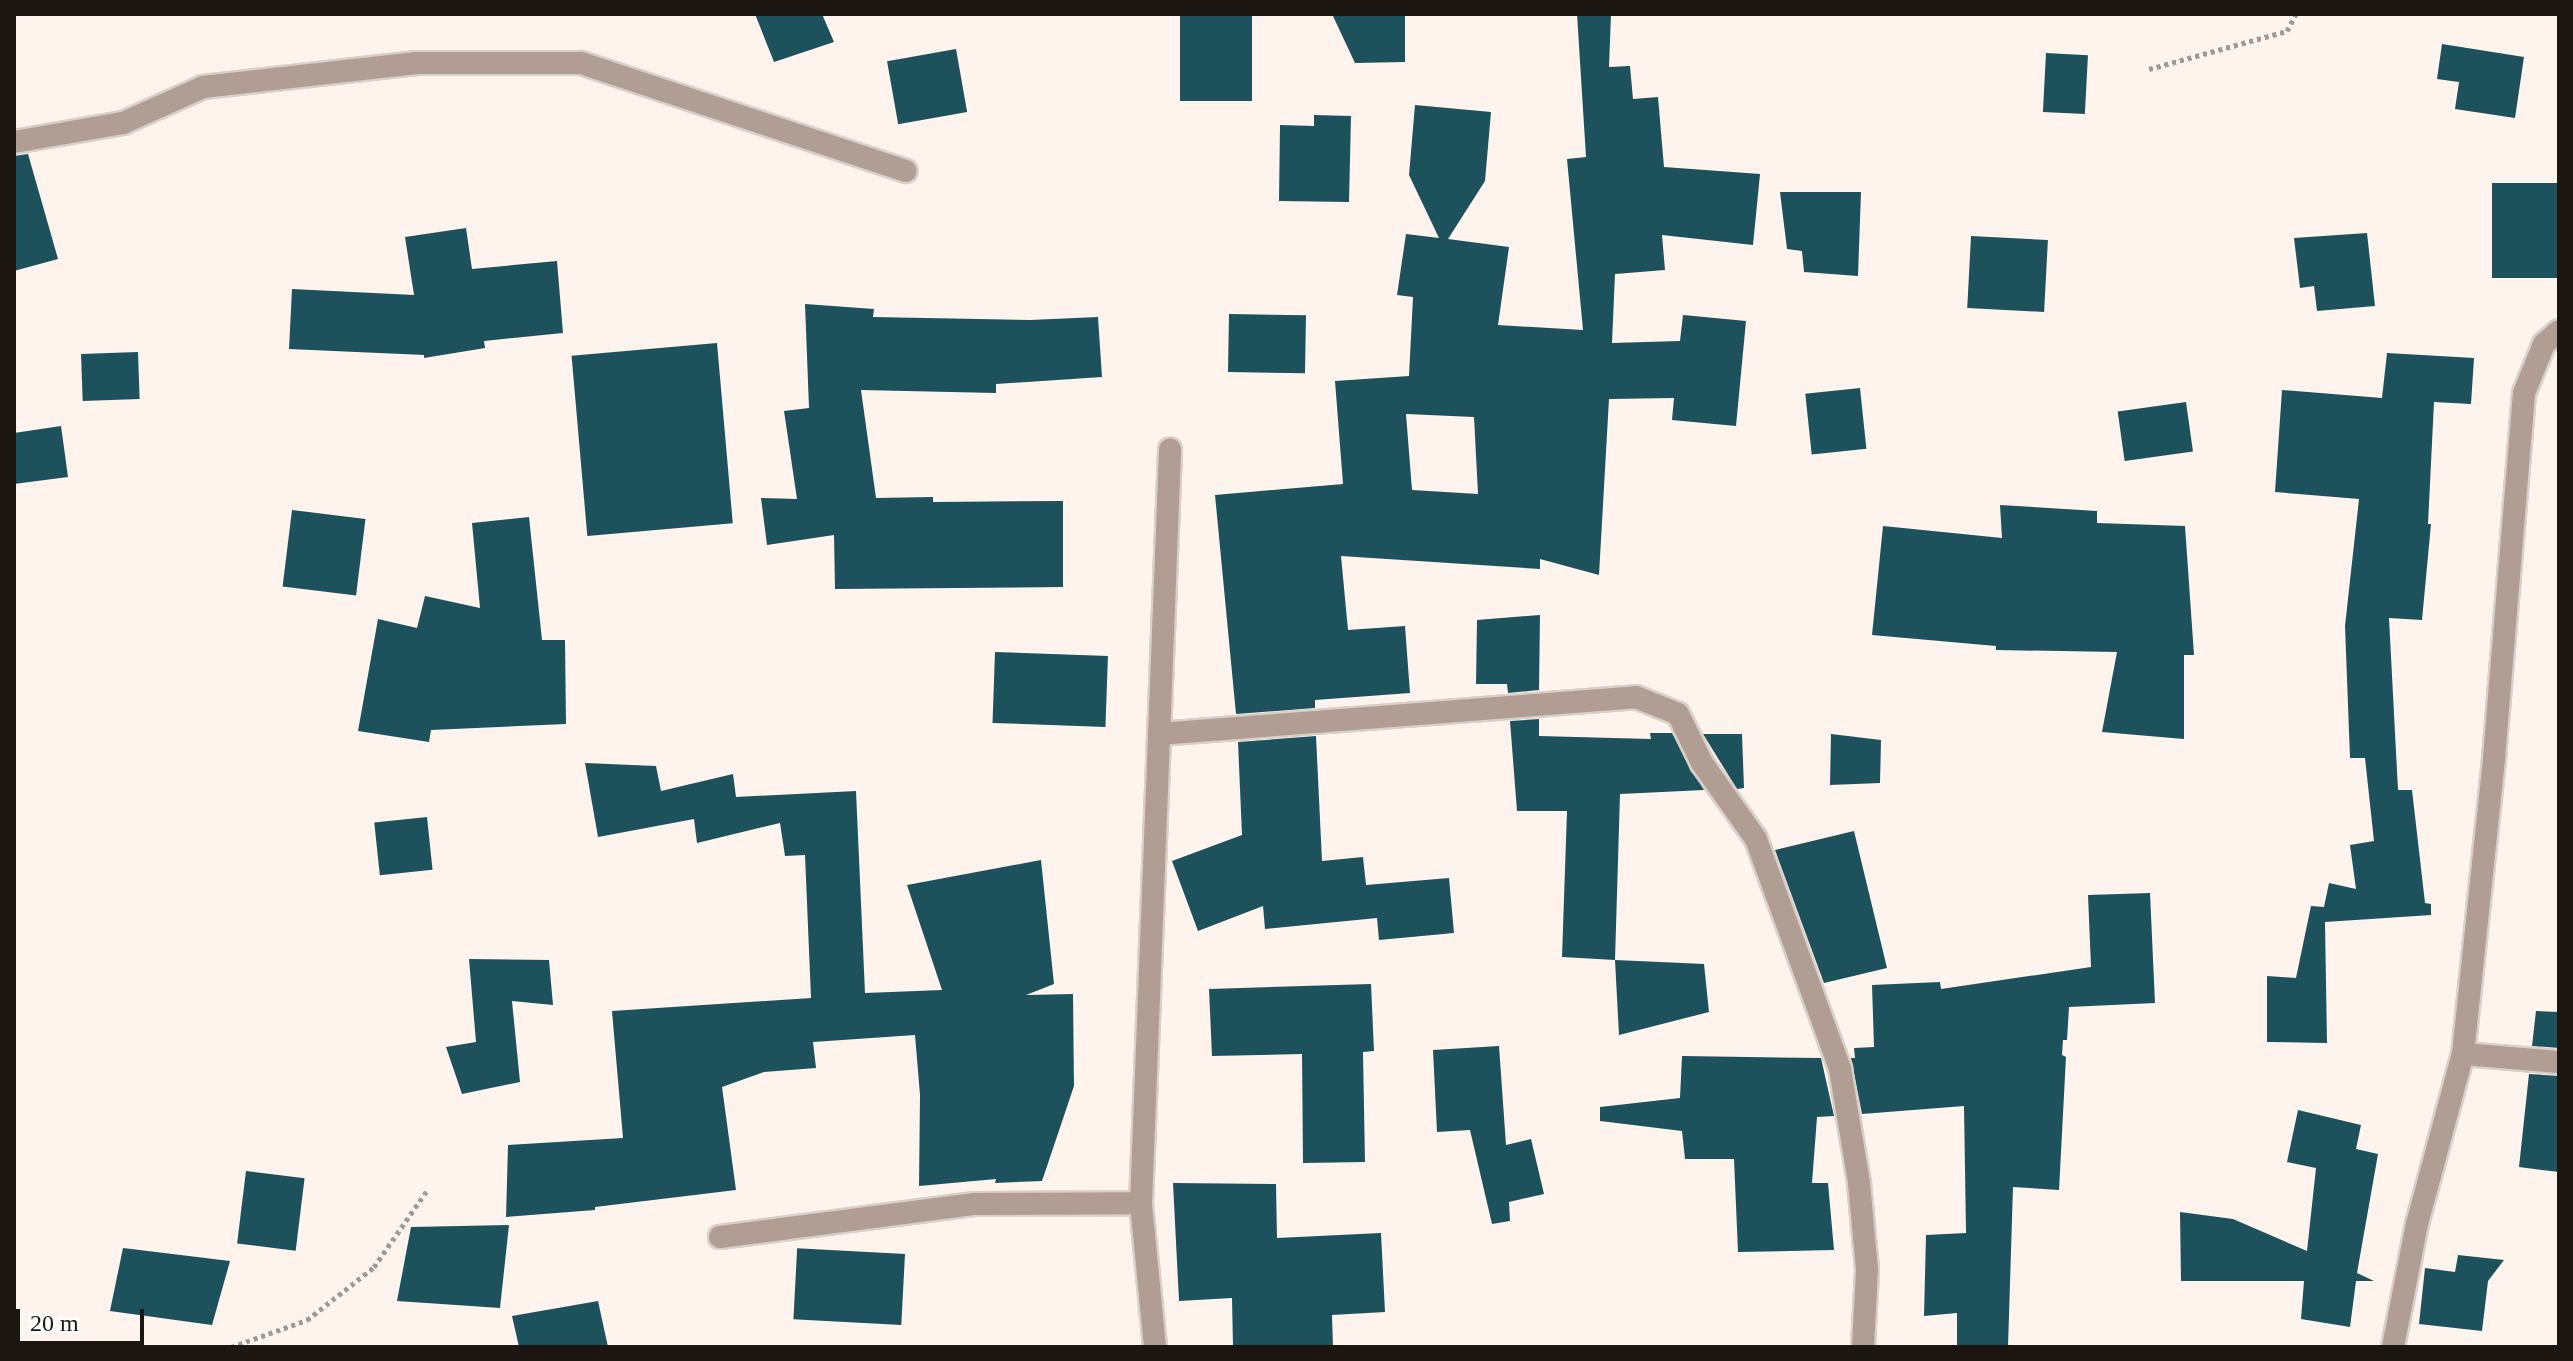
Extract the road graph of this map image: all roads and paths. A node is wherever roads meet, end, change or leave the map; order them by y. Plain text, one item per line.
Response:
1 (2296, 14) edge
2 (2149, 69) dead end
3 (14, 142) edge
4 (906, 171) dead end
5 (2559, 331) edge
6 (1170, 450) dead end
7 (1159, 734) junction
8 (2463, 1054) junction
9 (2559, 1062) edge
10 (428, 1189) dead end
11 (1141, 1203) junction
12 (720, 1237) dead end
13 (231, 1347) edge
14 (1155, 1347) edge
15 (1863, 1347) edge
16 (2393, 1347) edge

1 - 2 path
3 - 4 street
5 - 8 street
6 - 7 street
7 - 11 street
7 - 15 street
8 - 9 street
8 - 16 street
10 - 13 path
11 - 12 street
11 - 14 street

